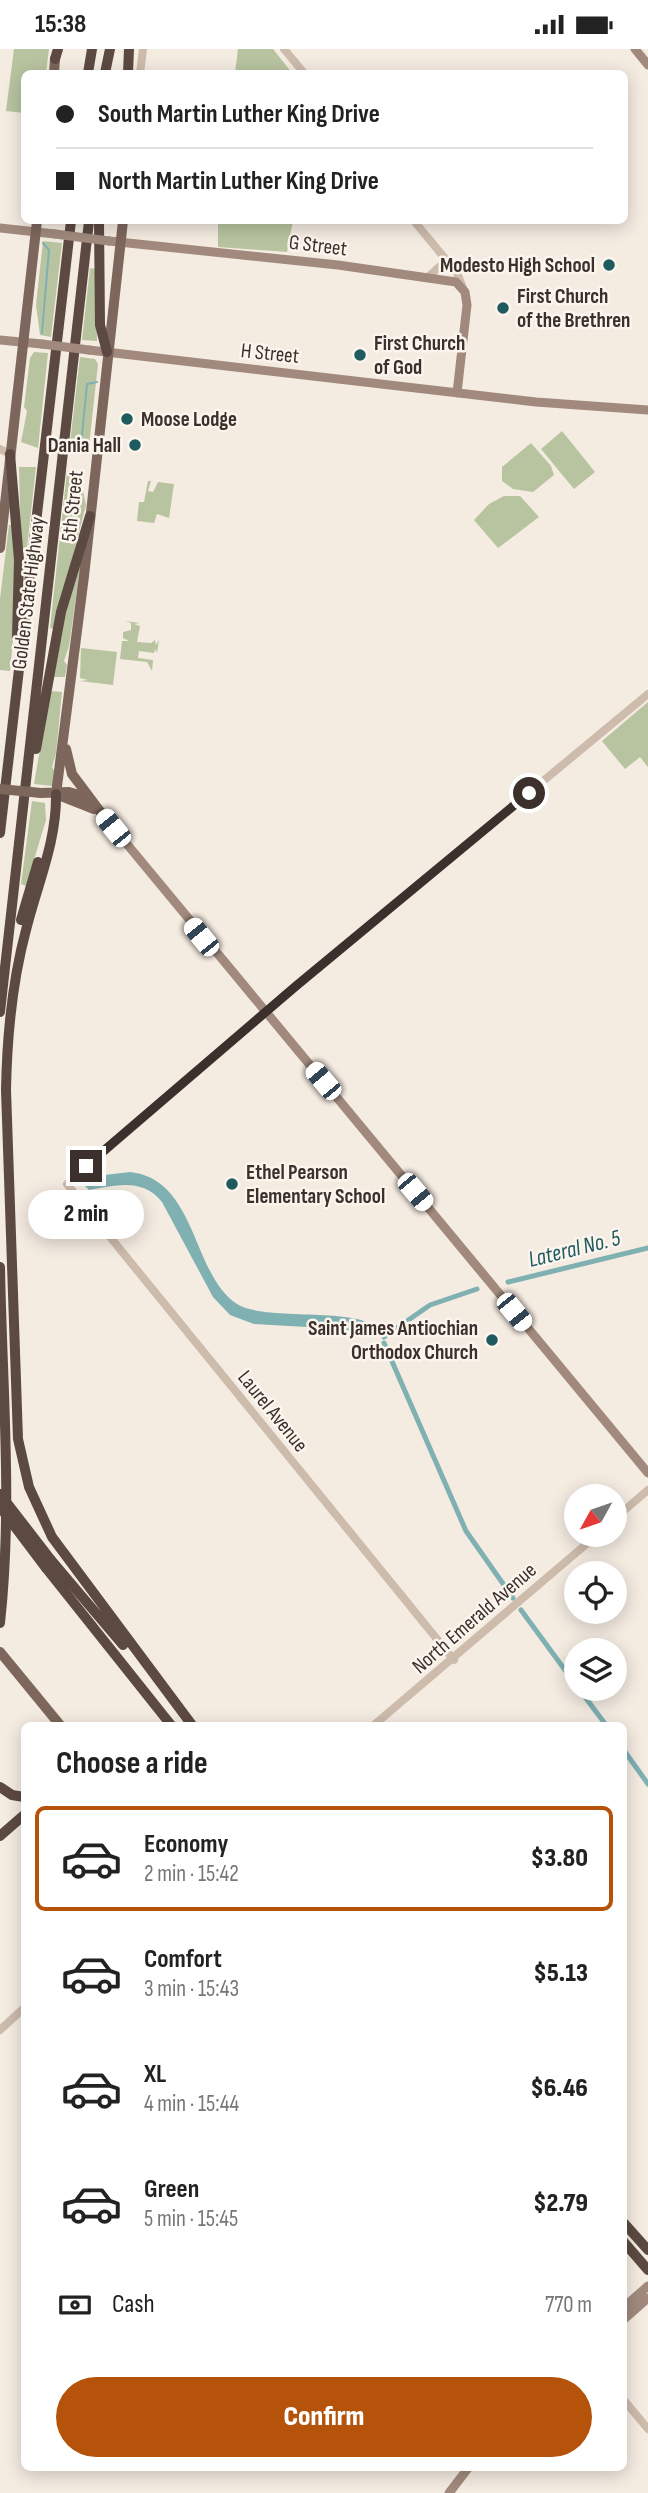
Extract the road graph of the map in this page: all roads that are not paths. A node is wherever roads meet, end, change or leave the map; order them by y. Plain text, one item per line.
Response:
1 (92, 49) edge
2 (110, 49) edge
3 (129, 49) edge
4 (143, 49) edge
5 (284, 49) edge
6 (635, 49) edge
7 (56, 52) edge
8 (648, 65) edge
9 (54, 70) edge
10 (88, 70) edge
11 (106, 70) edge
12 (128, 70) edge
13 (140, 70) edge
14 (302, 70) edge
15 (36, 224) edge
16 (71, 224) edge
17 (89, 224) edge
18 (99, 224) edge
19 (123, 224) edge
20 (417, 224) edge
21 (0, 228) edge
22 (35, 232) junction
23 (121, 242) junction
24 (447, 260) junction
25 (428, 277) junction
26 (463, 288) junction
27 (0, 340) edge
28 (23, 343) junction
29 (107, 352) junction
30 (457, 393) junction
31 (648, 410) edge
32 (4, 453) edge
33 (90, 516) junction
34 (0, 548) edge
35 (19, 669) junction
36 (648, 695) edge
37 (66, 723) junction
38 (0, 789) edge
39 (56, 794) junction
40 (91, 800) junction
41 (102, 814) junction
42 (21, 820) junction
43 (0, 833) edge
44 (1, 1005) edge
45 (0, 1012) edge
46 (265, 1013) junction
47 (0, 1267) edge
48 (648, 1473) edge
49 (648, 1490) edge
50 (0, 1494) edge
51 (0, 1507) edge
52 (627, 1508) edge
53 (583, 1547) edge
54 (49, 1564) junction
55 (0, 1623) edge
56 (0, 1652) edge
57 (454, 1660) junction
58 (58, 1722) edge
59 (169, 1722) edge
60 (188, 1722) edge
61 (189, 1722) edge
62 (378, 1722) edge
63 (0, 1787) edge
64 (21, 1796) edge
65 (21, 1818) edge
66 (0, 1836) edge
67 (21, 2011) edge
68 (0, 2030) edge
69 (627, 2226) edge
70 (627, 2246) edge
71 (648, 2250) edge
72 (648, 2270) edge
73 (646, 2294) edge
74 (627, 2306) edge
75 (627, 2315) edge
76 (627, 2404) edge
77 (648, 2429) edge
78 (466, 2471) edge
79 (449, 2493) edge

1 - 10 highway
2 - 11 highway
3 - 12 highway
4 - 13 street
5 - 14 street
6 - 8 main road
7 - 9 main road
15 - 22 main road
16 - 35 highway, Golden State Highway
17 - 42 highway, Golden State Highway
18 - 29 highway
19 - 23 main road, 5th Street
20 - 24 street
21 - 22 main road, G Street
22 - 23 main road, G Street, bridge
22 - 28 main road
23 - 25 main road, G Street
23 - 29 main road, 5th Street
24 - 25 street
24 - 26 street
25 - 26 main road, G Street
26 - 30 main road
27 - 28 main road, H Street
28 - 29 main road, H Street, bridge
28 - 32 main road
29 - 30 main road, H Street
29 - 33 main road, 5th Street
30 - 31 main road, H Street
32 - 34 main road
32 - 35 highway
33 - 37 main road, 5th Street
33 - 42 highway
35 - 43 highway, Golden State Highway
36 - 46 street
37 - 39 main road, 5th Street
37 - 40 main road
38 - 39 main road, bridge
39 - 40 main road
39 - 41 main road
39 - 44 highway
39 - 61 highway
40 - 41 main road
41 - 46 main road
42 - 44 highway, Golden State Highway
44 - 45 highway, Golden State Highway
46 - 48 main road
46 - 57 street, Laurel Avenue
47 - 55 highway
49 - 52 street
50 - 54 highway, bridge
51 - 54 highway, bridge
53 - 57 street, North Emerald Avenue
54 - 59 highway
54 - 60 highway
56 - 58 main road
57 - 62 street, North Emerald Avenue
63 - 64 highway
65 - 66 highway
67 - 68 street
69 - 71 highway
70 - 72 highway
73 - 74 main road
73 - 75 main road
76 - 77 street
78 - 79 main road

